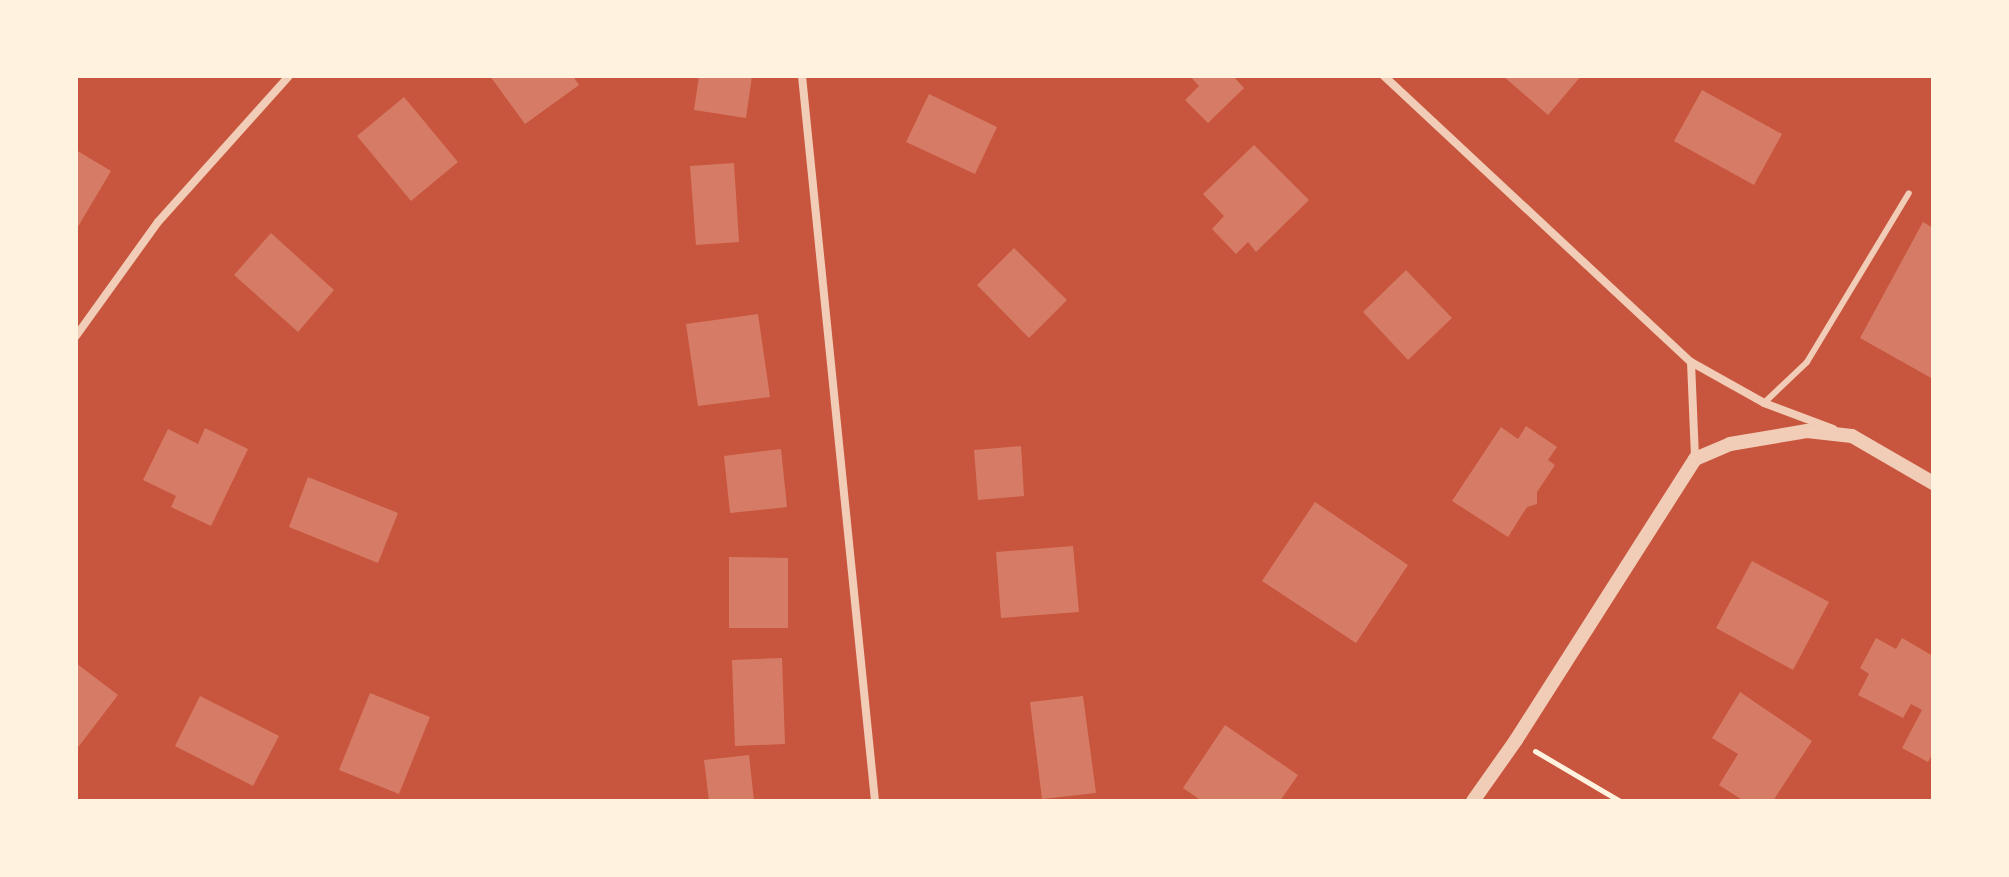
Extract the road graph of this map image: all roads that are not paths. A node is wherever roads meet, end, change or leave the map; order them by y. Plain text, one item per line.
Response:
1 (289, 76) edge
2 (802, 76) edge
3 (1384, 76) edge
4 (1909, 193) dead end
5 (76, 336) edge
6 (1691, 362) junction
7 (1764, 403) junction
8 (1852, 436) junction
9 (1695, 459) junction
10 (1933, 483) edge
11 (875, 801) edge
12 (1473, 801) edge

1 - 5 street
2 - 11 street
3 - 6 street
4 - 7 lane
6 - 7 street
6 - 9 street
7 - 8 street
8 - 9 street
8 - 10 street
9 - 12 street

